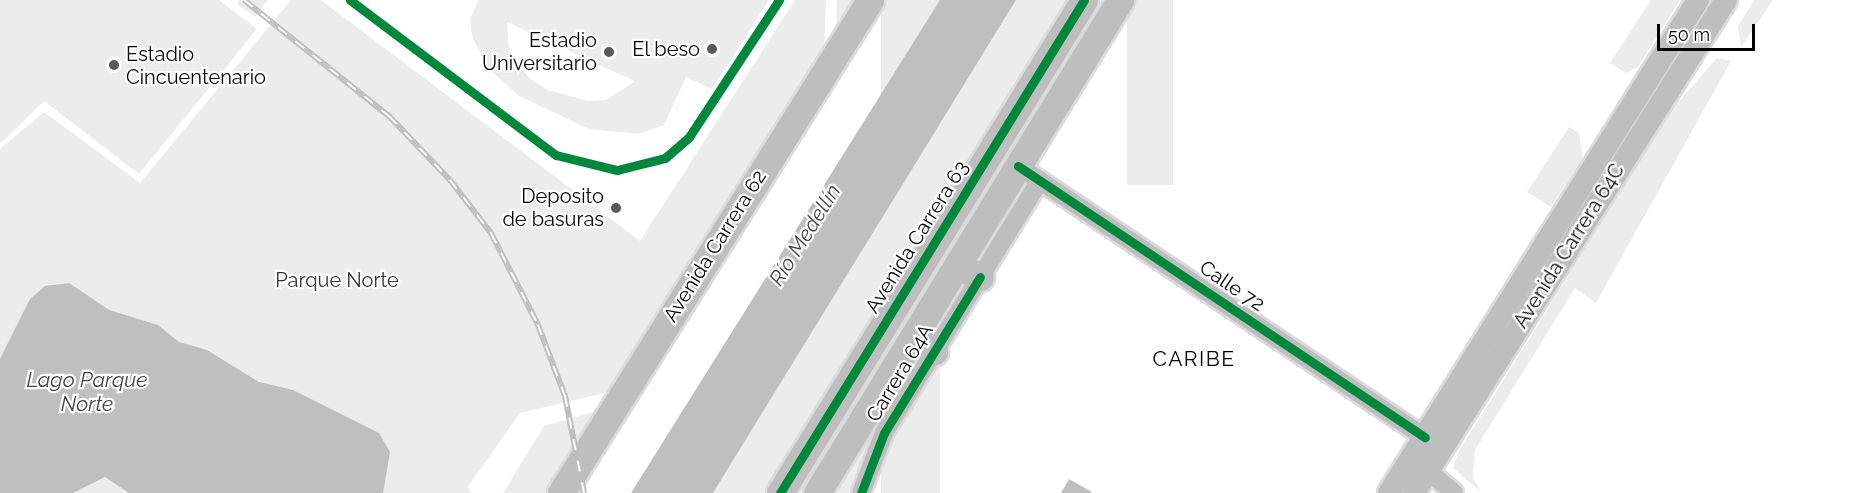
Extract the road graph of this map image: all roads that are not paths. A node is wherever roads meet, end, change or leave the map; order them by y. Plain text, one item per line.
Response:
1 (870, 0) edge
2 (1084, 0) edge
3 (1120, 0) edge
4 (1698, 0) edge
5 (1726, 0) edge
6 (1029, 173) junction
7 (923, 345) junction
8 (1425, 437) junction
9 (1428, 471) junction
10 (561, 493) edge
11 (780, 493) edge
12 (817, 493) edge
13 (861, 493) edge
14 (1389, 493) edge
15 (1414, 493) edge
16 (1454, 493) edge

1 - 10 highway, Avenida Carrera 62
2 - 11 highway, Avenida Carrera 63
3 - 6 highway
4 - 8 main road, Avenida Carrera 64C
5 - 9 main road, Avenida Carrera 64C
6 - 7 highway
6 - 8 street, Calle 72
7 - 12 highway
7 - 13 street, Carrera 64A
8 - 14 main road, Avenida Carrera 64C
9 - 15 main road, Avenida Carrera 64C
9 - 16 street

